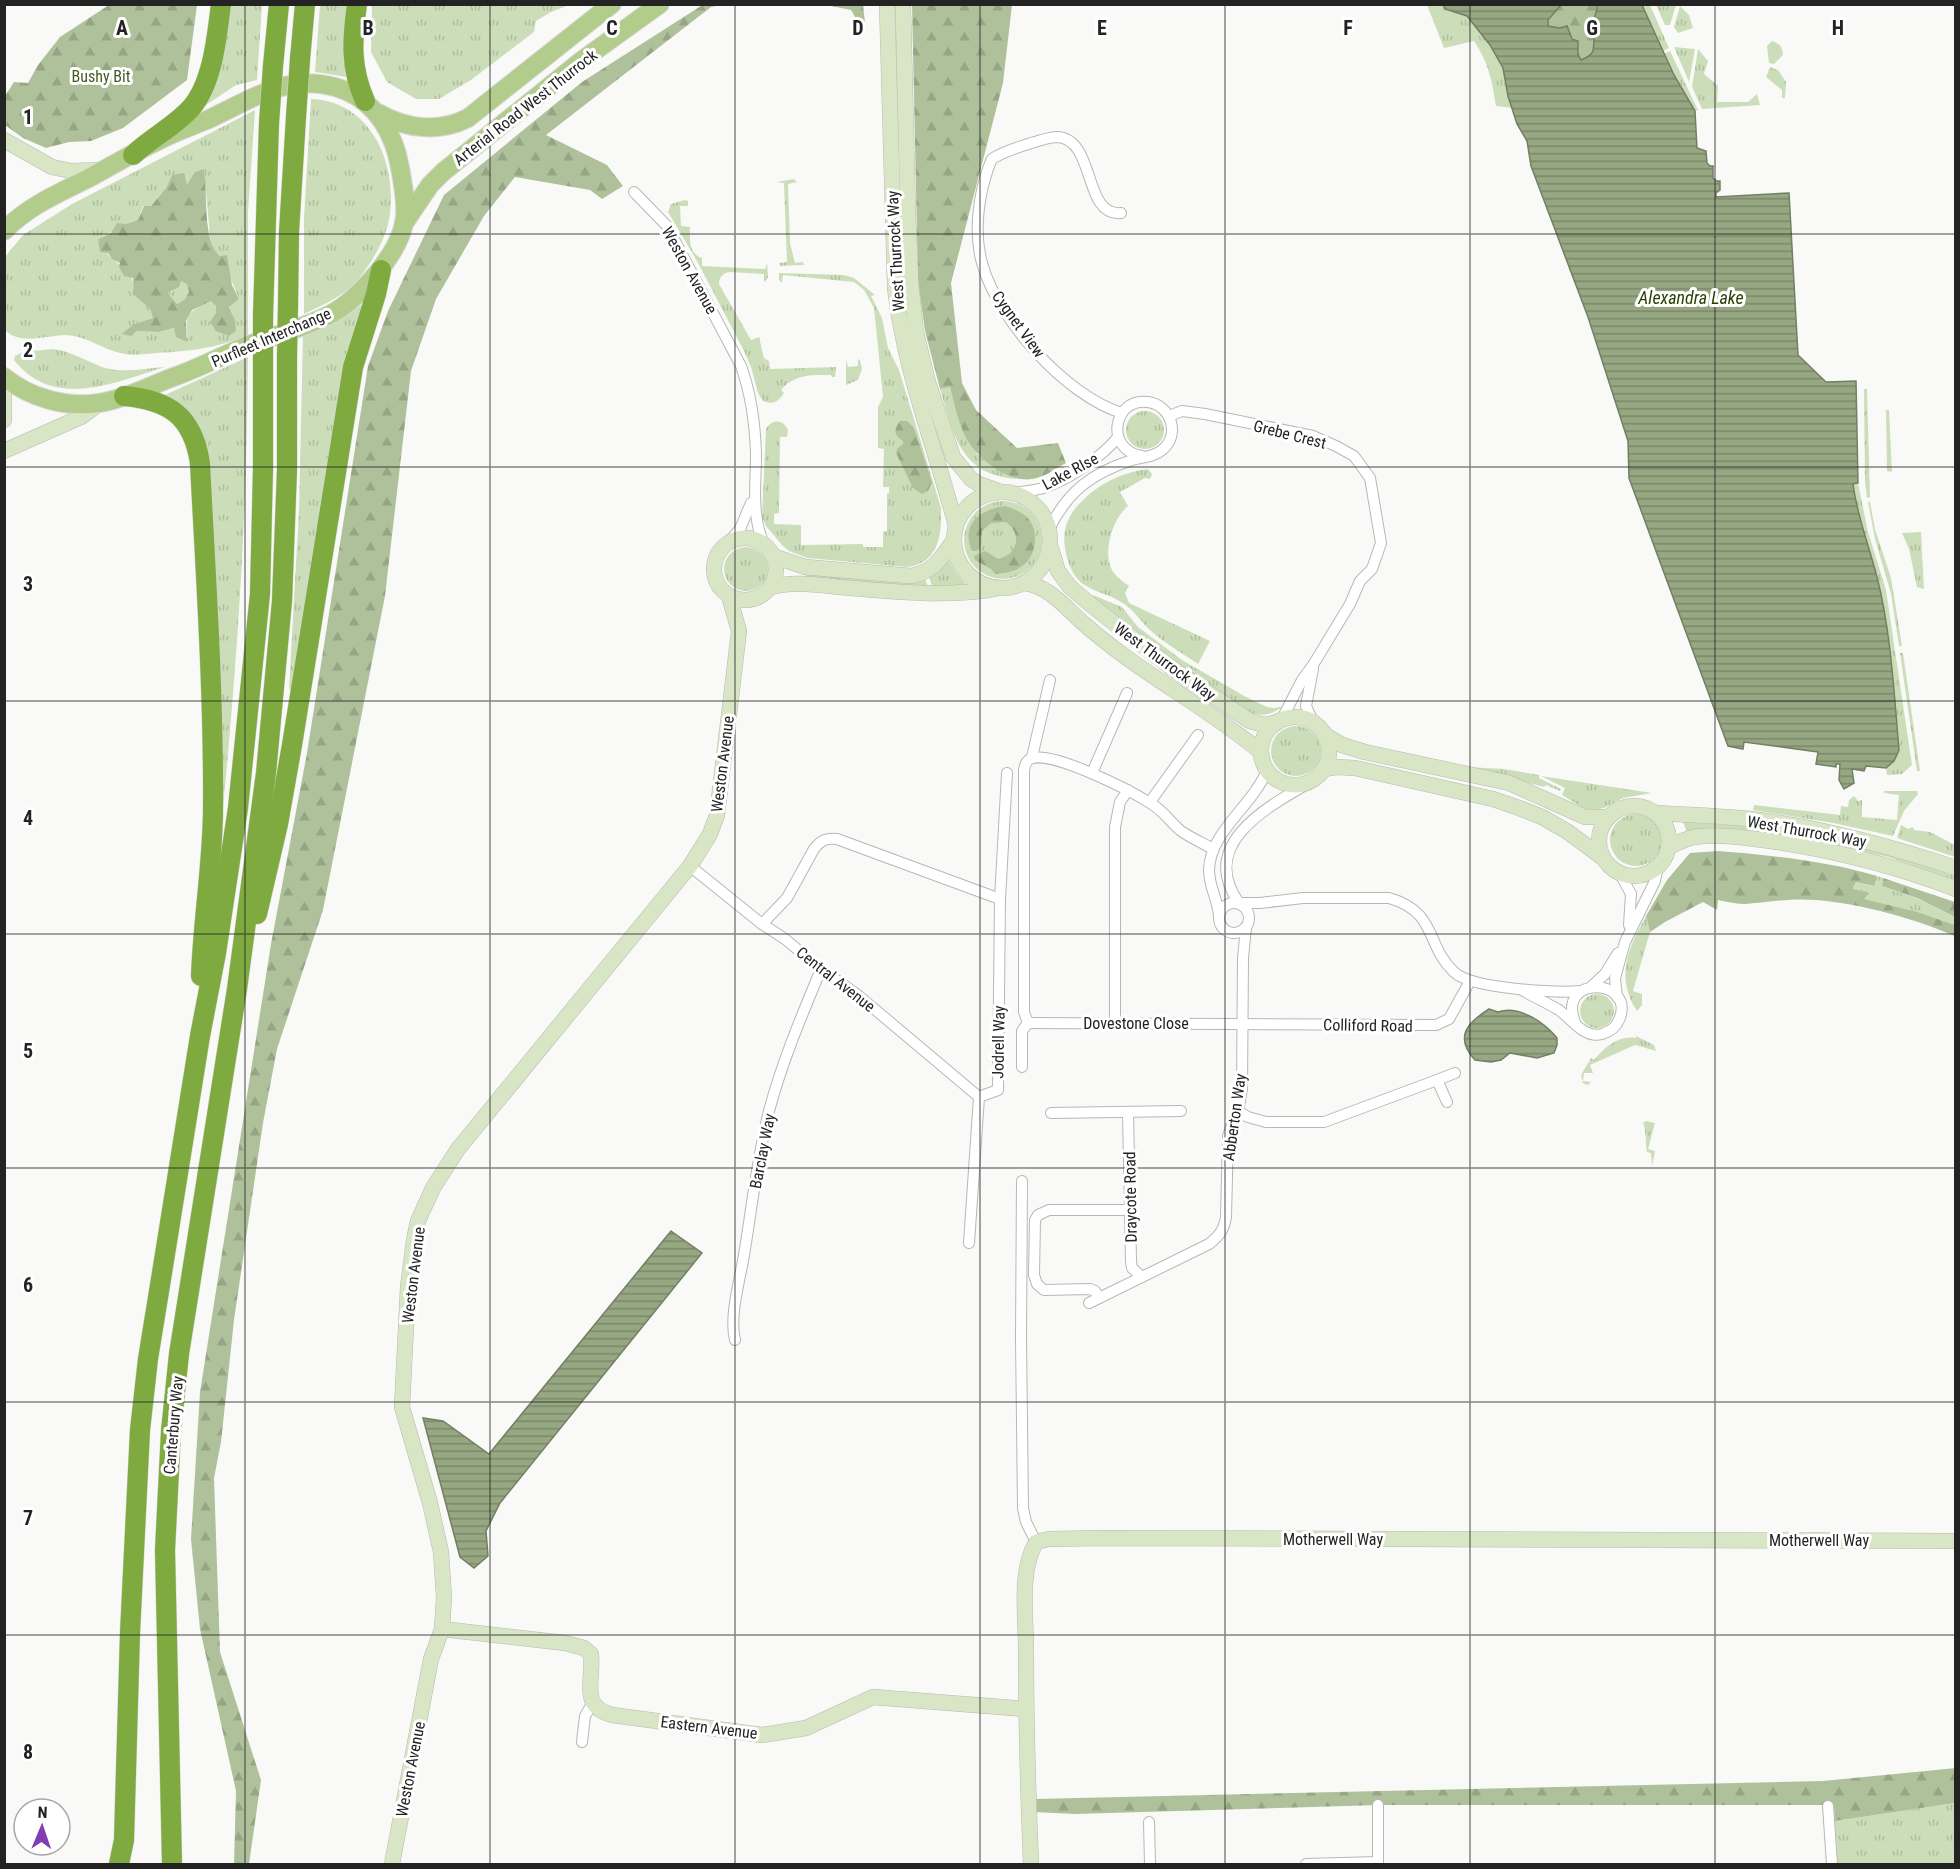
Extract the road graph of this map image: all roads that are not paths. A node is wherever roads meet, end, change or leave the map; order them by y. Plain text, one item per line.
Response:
1 (221, 4) edge
2 (279, 4) edge
3 (305, 4) edge
4 (357, 4) edge
5 (612, 4) edge
6 (660, 4) edge
7 (903, 4) edge
8 (886, 8) edge
9 (371, 107) junction
10 (4, 140) edge
11 (133, 155) junction
12 (104, 170) junction
13 (634, 192) dead end
14 (1120, 213) dead end
15 (405, 222) junction
16 (4, 231) edge
17 (381, 270) junction
18 (4, 377) edge
19 (4, 391) edge
20 (124, 396) junction
21 (100, 403) junction
22 (1122, 413) junction
23 (1169, 416) junction
24 (4, 420) edge
25 (1118, 437) junction
26 (4, 451) edge
27 (1142, 456) junction
28 (1008, 492) junction
29 (753, 497) junction
30 (1050, 529) junction
31 (955, 533) junction
32 (728, 543) junction
33 (1050, 545) junction
34 (769, 551) junction
35 (1024, 583) junction
36 (771, 587) junction
37 (1000, 588) junction
38 (729, 596) junction
39 (756, 599) junction
40 (739, 631) junction
41 (1313, 665) junction
42 (1050, 680) dead end
43 (1127, 693) dead end
44 (1280, 721) junction
45 (1312, 722) junction
46 (1198, 735) dead end
47 (1325, 735) junction
48 (1261, 752) junction
49 (1032, 757) junction
50 (1324, 769) junction
51 (1266, 770) junction
52 (1092, 773) junction
53 (1007, 774) dead end
54 (1309, 783) junction
55 (1128, 790) junction
56 (1150, 802) junction
57 (1656, 813) junction
58 (1609, 817) junction
59 (1669, 847) junction
60 (1213, 849) junction
61 (1603, 858) junction
62 (690, 866) junction
63 (1658, 866) junction
64 (1956, 868) edge
65 (1619, 872) junction
66 (1956, 889) edge
67 (1000, 899) junction
68 (1286, 899) junction
69 (1239, 903) junction
70 (1219, 916) junction
71 (1248, 923) junction
72 (762, 924) junction
73 (1226, 931) junction
74 (1629, 931) junction
75 (1624, 942) junction
76 (1243, 958) junction
77 (821, 969) junction
78 (1470, 981) junction
79 (1592, 986) junction
80 (1519, 988) junction
81 (237, 989) junction
82 (1581, 992) junction
83 (1617, 997) junction
84 (1575, 1022) junction
85 (1028, 1023) junction
86 (1115, 1023) junction
87 (1243, 1023) junction
88 (200, 1036) junction
89 (1022, 1067) dead end
90 (1455, 1073) dead end
91 (1437, 1080) junction
92 (979, 1097) junction
93 (1446, 1102) dead end
94 (1180, 1111) dead end
95 (1237, 1111) junction
96 (1128, 1112) junction
97 (1051, 1113) dead end
98 (1022, 1181) dead end
99 (1130, 1210) junction
100 (969, 1243) dead end
101 (1142, 1277) junction
102 (735, 1340) dead end
103 (1956, 1541) edge
104 (1036, 1542) junction
105 (442, 1629) junction
106 (592, 1704) junction
107 (1026, 1709) junction
108 (582, 1742) dead end
109 (1378, 1805) dead end
110 (1828, 1806) dead end
111 (1149, 1822) dead end
112 (124, 1840) junction
113 (1378, 1863) edge
114 (119, 1864) edge
115 (128, 1864) edge
116 (172, 1864) edge
117 (392, 1864) edge
118 (1030, 1864) edge
119 (1150, 1864) edge
120 (1306, 1864) edge
121 (1832, 1864) edge

1 - 11 highway
2 - 88 highway, bridge
3 - 81 highway, bridge
4 - 9 highway
5 - 9 main road, Arterial Road West Thurrock
6 - 15 main road, Arterial Road West Thurrock
7 - 28 street, West Thurrock Way
8 - 31 street, West Thurrock Way
9 - 11 main road
9 - 15 main road, Purfleet Interchange
10 - 12 street
11 - 12 main road
12 - 16 main road
13 - 29 street, Weston Avenue
14 - 22 street, Cygnet View
15 - 17 main road, Purfleet Interchange
17 - 20 main road, Purfleet Interchange
17 - 81 highway
18 - 21 main road, Purfleet Interchange
19 - 24 street
20 - 21 main road, Purfleet Interchange
20 - 88 highway
21 - 26 street
22 - 23 street
22 - 25 street
23 - 27 street, Lake RIse
23 - 41 street, Grebe Crest
25 - 27 street
25 - 28 street, Lake RIse
27 - 30 street, Lake RIse
28 - 30 street
28 - 31 street
29 - 32 street, Weston Avenue
29 - 34 street, Weston Avenue
30 - 33 street
31 - 34 street
31 - 37 street
32 - 34 street
32 - 38 street
33 - 35 street
33 - 44 street, West Thurrock Way
34 - 36 street
35 - 37 street
35 - 48 street, West Thurrock Way
36 - 37 street
36 - 39 street
38 - 39 street
38 - 40 street, Weston Avenue
39 - 40 street, Weston Avenue
40 - 62 street, Weston Avenue
41 - 44 street, Grebe Crest
41 - 45 street, Grebe Crest
42 - 49 street
43 - 52 street
44 - 45 street
44 - 48 street
45 - 47 street
46 - 56 street
47 - 50 street
47 - 58 street
48 - 51 street
49 - 52 street
49 - 85 street
50 - 54 street
50 - 61 street
51 - 54 street
51 - 60 street
52 - 55 street
53 - 67 street
54 - 69 street
55 - 56 street
55 - 86 street
56 - 60 street
57 - 58 street
57 - 59 street
57 - 64 street, West Thurrock Way
58 - 61 street
59 - 63 street
59 - 66 street, West Thurrock Way
60 - 70 street
61 - 65 street
62 - 72 street, Central Avenue
62 - 105 street, Weston Avenue
63 - 65 street
63 - 74 street
65 - 74 street
67 - 72 street
67 - 92 street, Jodrell Way
68 - 69 street
68 - 71 street
68 - 78 street
69 - 70 street
69 - 71 street
70 - 73 street
71 - 73 street
71 - 76 street, Abberton Way
72 - 77 street, Central Avenue
73 - 76 street
74 - 75 street
75 - 79 street
75 - 83 street
76 - 87 street, Abberton Way
77 - 92 street, Central Avenue
77 - 102 street, Barclay Way
78 - 80 street
78 - 87 street, Colliford Road
79 - 82 street
79 - 83 street
80 - 82 street
80 - 84 street
81 - 116 highway, Canterbury Way
82 - 84 street
83 - 84 street
85 - 86 street, Dovestone Close
85 - 89 street
86 - 87 street, Dovestone Close
87 - 95 street, Abberton Way
88 - 112 highway, Canterbury Way
90 - 91 street
91 - 93 street
91 - 95 street
92 - 100 street, Jodrell Way
94 - 96 street
95 - 101 street, Abberton Way
96 - 97 street
96 - 99 street, Draycote Road
98 - 104 street
99 - 101 street, Draycote Road
99 - 101 street, Abberton Way
103 - 104 street, Motherwell Way
104 - 107 street
105 - 106 street
105 - 117 street, Weston Avenue
106 - 107 street, Eastern Avenue
106 - 108 street
107 - 118 street
109 - 113 street
110 - 121 street
111 - 119 street
112 - 114 highway, Canterbury Way
112 - 115 highway, Canterbury Way
113 - 120 street

